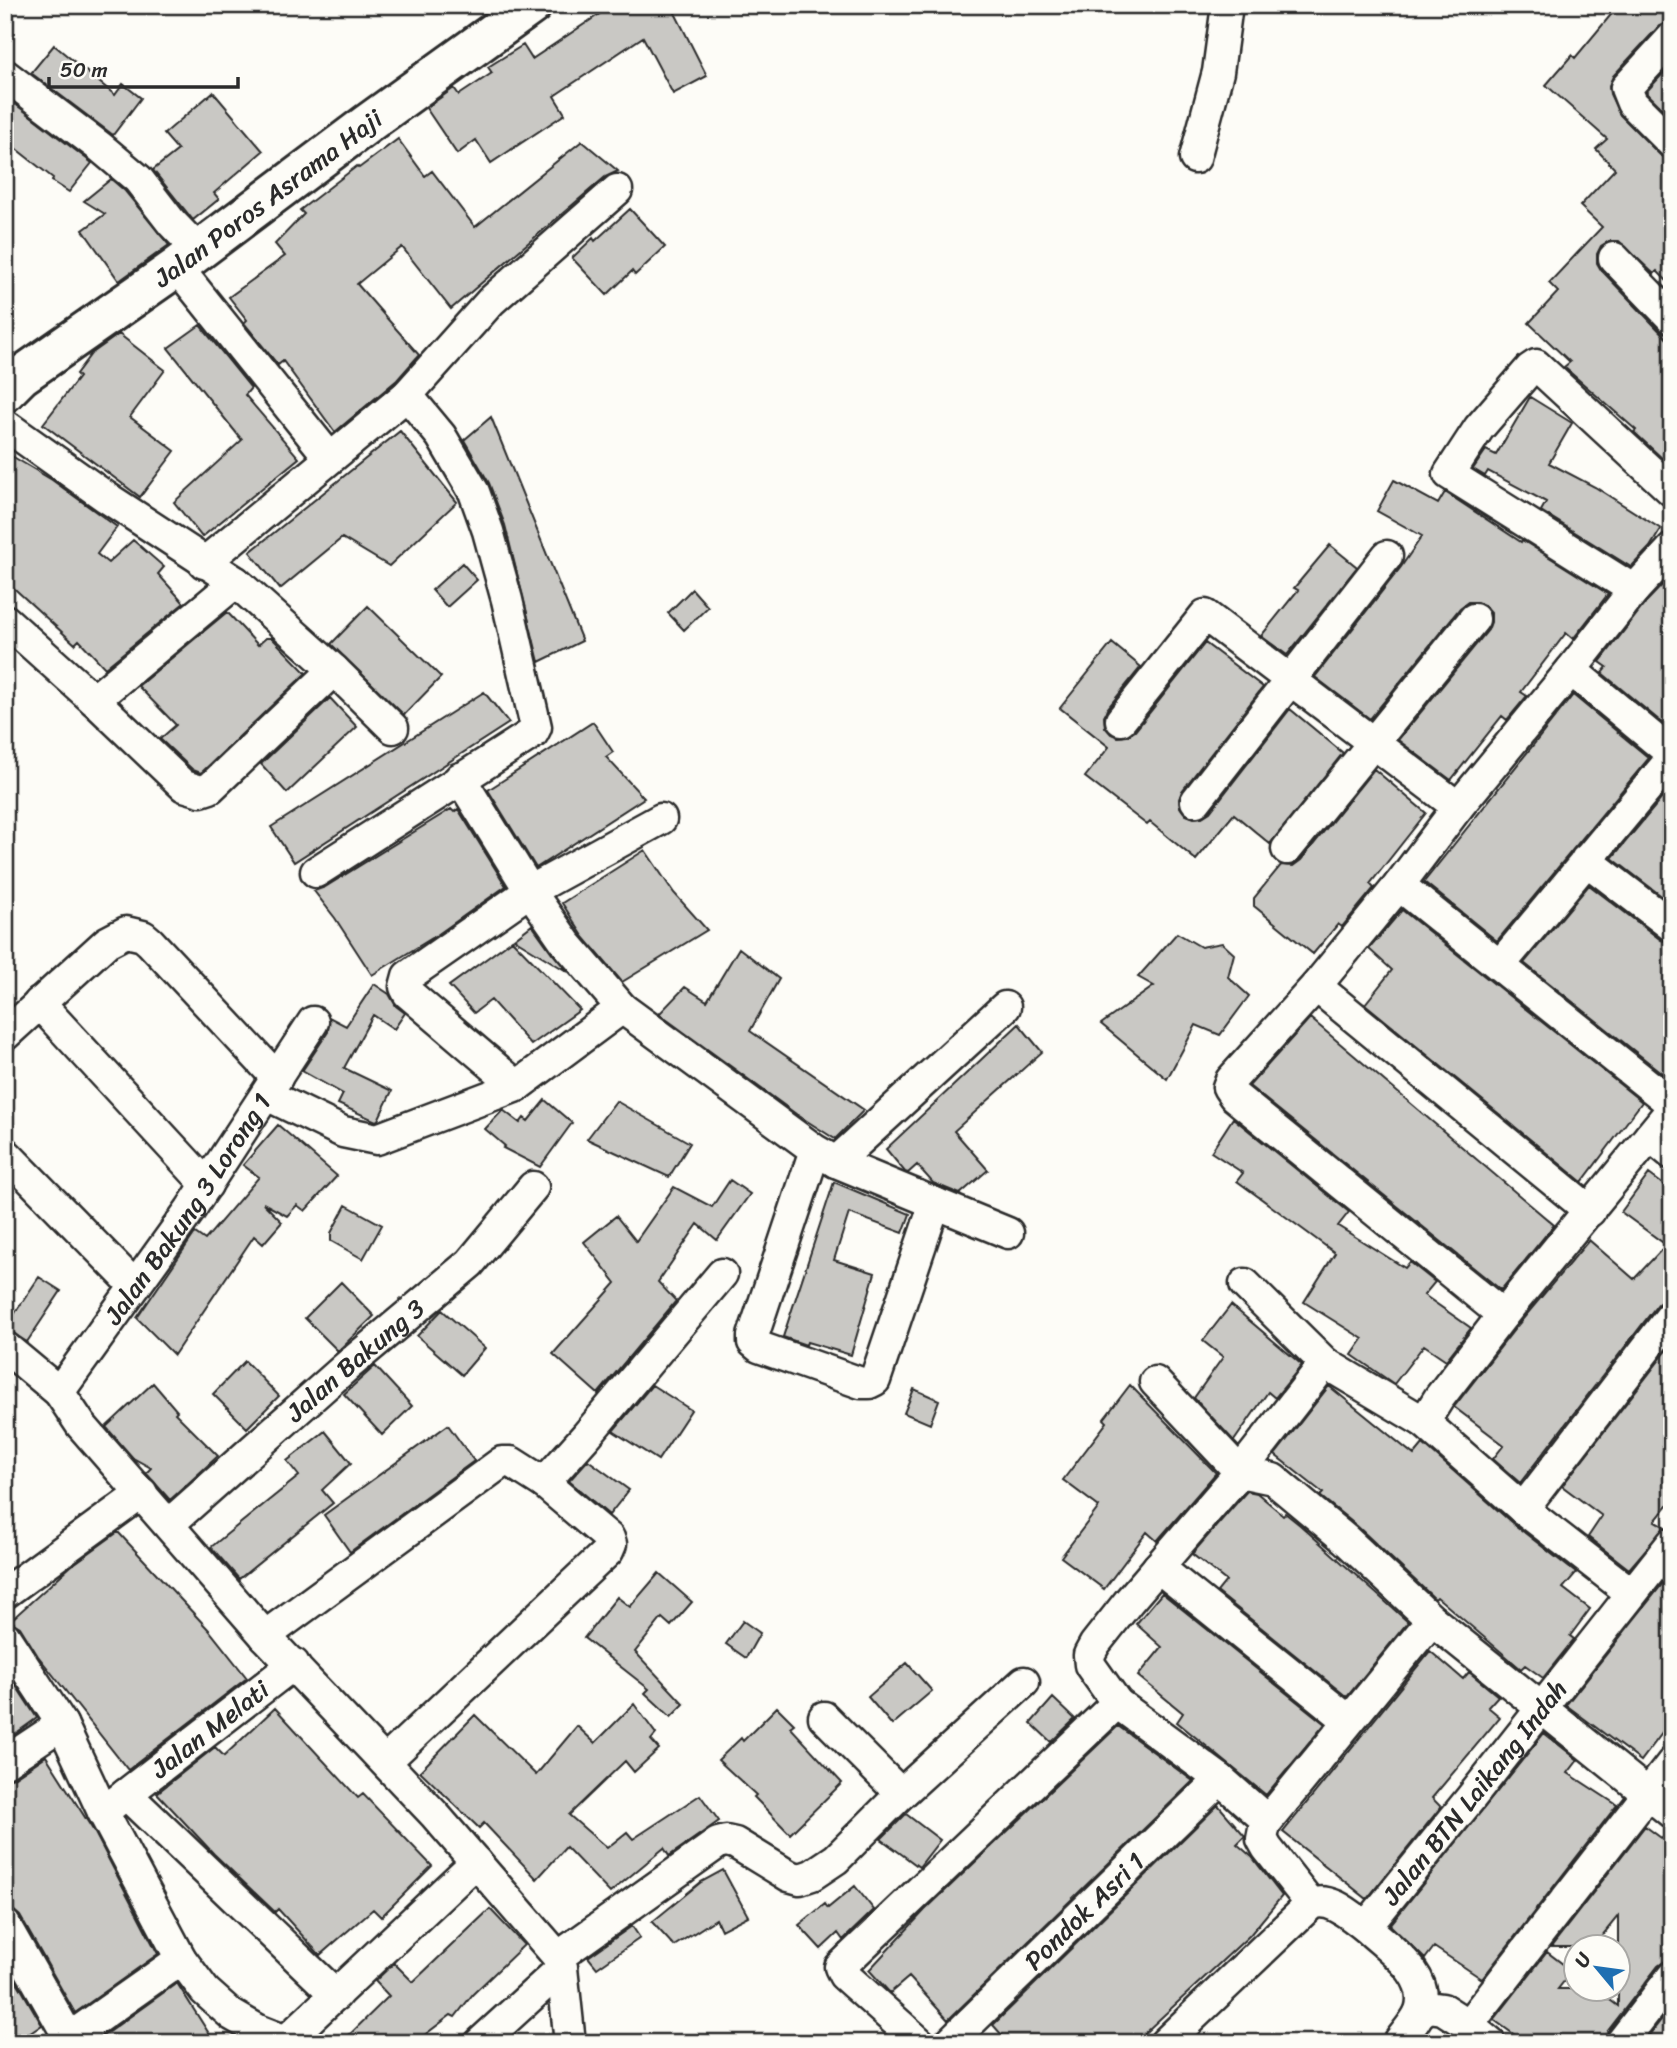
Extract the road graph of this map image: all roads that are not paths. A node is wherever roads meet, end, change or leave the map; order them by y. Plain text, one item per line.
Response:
1 (532, 5) edge
2 (1227, 5) edge
3 (1672, 38) edge
4 (5, 75) edge
5 (1672, 143) edge
6 (1195, 158) dead end
7 (617, 190) dead end
8 (1614, 258) dead end
9 (188, 259) junction
10 (1672, 318) edge
11 (5, 392) edge
12 (407, 395) junction
13 (5, 425) edge
14 (330, 457) junction
15 (1672, 491) edge
16 (1671, 551) edge
17 (1387, 556) dead end
18 (204, 563) junction
19 (236, 582) junction
20 (1634, 590) junction
21 (1474, 619) dead end
22 (5, 620) edge
23 (334, 670) junction
24 (1571, 670) junction
25 (1289, 681) junction
26 (94, 700) junction
27 (1121, 720) dead end
28 (393, 728) dead end
29 (1373, 744) junction
30 (1672, 756) edge
31 (460, 778) junction
32 (1196, 801) dead end
33 (1458, 807) junction
34 (661, 819) dead end
35 (1287, 849) dead end
36 (1586, 860) junction
37 (316, 872) dead end
38 (1399, 885) junction
39 (530, 891) junction
40 (1672, 926) edge
41 (1500, 965) junction
42 (1317, 986) junction
43 (39, 1003) junction
44 (622, 1007) junction
45 (1005, 1007) dead end
46 (313, 1022) dead end
47 (5, 1035) edge
48 (517, 1086) junction
49 (272, 1087) junction
50 (1672, 1106) edge
51 (1661, 1145) edge
52 (5, 1153) edge
53 (826, 1156) junction
54 (206, 1185) junction
55 (533, 1187) dead end
56 (935, 1203) junction
57 (1590, 1211) junction
58 (1008, 1233) dead end
59 (722, 1274) dead end
60 (1245, 1284) dead end
61 (135, 1286) junction
62 (1503, 1315) junction
63 (1672, 1315) edge
64 (5, 1348) edge
65 (1325, 1363) junction
66 (1155, 1382) dead end
67 (60, 1392) junction
68 (1424, 1422) junction
69 (1240, 1472) junction
70 (544, 1483) junction
71 (142, 1493) junction
72 (1523, 1509) junction
73 (169, 1524) junction
74 (1672, 1543) edge
75 (1158, 1567) junction
76 (5, 1593) edge
77 (1631, 1593) junction
78 (1432, 1620) junction
79 (265, 1636) junction
80 (5, 1637) edge
81 (294, 1664) junction
82 (1024, 1682) dead end
83 (1117, 1703) junction
84 (1541, 1708) junction
85 (824, 1717) dead end
86 (1349, 1720) junction
87 (62, 1724) junction
88 (386, 1761) junction
89 (5, 1762) edge
90 (1672, 1763) edge
91 (1220, 1779) junction
92 (1647, 1793) junction
93 (126, 1794) junction
94 (901, 1794) junction
95 (103, 1812) junction
96 (1672, 1813) edge
97 (1265, 1824) junction
98 (476, 1862) junction
99 (1311, 1904) junction
100 (5, 1924) edge
101 (1366, 1927) junction
102 (181, 1959) junction
103 (560, 1963) junction
104 (1672, 1977) edge
105 (336, 1996) junction
106 (1419, 2014) junction
107 (1479, 2034) edge
108 (68, 2041) edge
109 (287, 2042) edge
110 (917, 2042) edge
111 (480, 2043) edge
112 (570, 2043) edge
113 (949, 2043) edge
114 (1165, 2043) edge
115 (1398, 2043) edge
116 (1621, 2043) edge

1 - 9 street, Jalan Poros Asrama Haji
2 - 6 street
3 - 5 street
4 - 9 street
7 - 12 street
8 - 10 street
9 - 11 street, Jalan Poros Asrama Haji
9 - 14 street
12 - 14 street
12 - 31 street
13 - 18 street
14 - 18 street
15 - 20 street
16 - 20 street
17 - 25 street
18 - 19 street
19 - 23 street
19 - 26 street
20 - 24 street
21 - 29 street
22 - 26 street
23 - 26 street
23 - 28 street
24 - 30 street
24 - 33 street
25 - 27 street
25 - 29 street
25 - 32 street
29 - 33 street
29 - 35 street
30 - 36 street
31 - 37 street
31 - 39 street
33 - 38 street
34 - 39 street
36 - 40 street
36 - 41 street
38 - 41 street
38 - 42 street
39 - 44 street
39 - 48 street
41 - 50 street
42 - 57 street
42 - 62 street
43 - 47 street
43 - 49 street
43 - 54 street
44 - 48 street
44 - 53 street
45 - 53 street
46 - 49 street, Jalan Bakung 3 Lorong 1
48 - 49 street
49 - 54 street, Jalan Bakung 3 Lorong 1
50 - 51 street
51 - 57 street
52 - 61 street
53 - 56 street
53 - 56 street
54 - 61 street, Jalan Bakung 3 Lorong 1
55 - 73 street, Jalan Bakung 3
56 - 58 street
57 - 62 street
59 - 70 street
60 - 65 street
61 - 67 street, Jalan Bakung 3 Lorong 1
62 - 68 street
63 - 72 street
64 - 67 street
65 - 68 street
65 - 69 street
66 - 69 street
67 - 71 street
68 - 72 street
69 - 75 street
69 - 78 street
70 - 79 street
70 - 88 street
71 - 73 street
71 - 76 street
72 - 77 street
73 - 79 street
74 - 77 street, Jalan BTN Laikang Indah
75 - 83 street
75 - 86 street
77 - 84 street, Jalan BTN Laikang Indah
78 - 84 street
78 - 86 street
79 - 81 street
80 - 87 street
81 - 88 street
81 - 93 street, Jalan Melati
82 - 94 street
83 - 91 street
83 - 110 street
84 - 92 street
84 - 101 street, Jalan BTN Laikang Indah
85 - 94 street
86 - 97 street
87 - 89 street
87 - 95 street
88 - 98 street
90 - 92 street
91 - 97 street
91 - 113 street, Pondok Asri 1
92 - 96 street
92 - 107 street
93 - 95 street, Jalan Melati
93 - 105 street
94 - 103 street
95 - 102 street
97 - 99 street
98 - 103 street
98 - 105 street
99 - 101 street
99 - 114 street
100 - 108 street
101 - 106 street, Jalan BTN Laikang Indah
102 - 108 street
102 - 109 street
103 - 111 street
103 - 112 street
104 - 116 street
105 - 109 street
106 - 107 street
106 - 115 street

